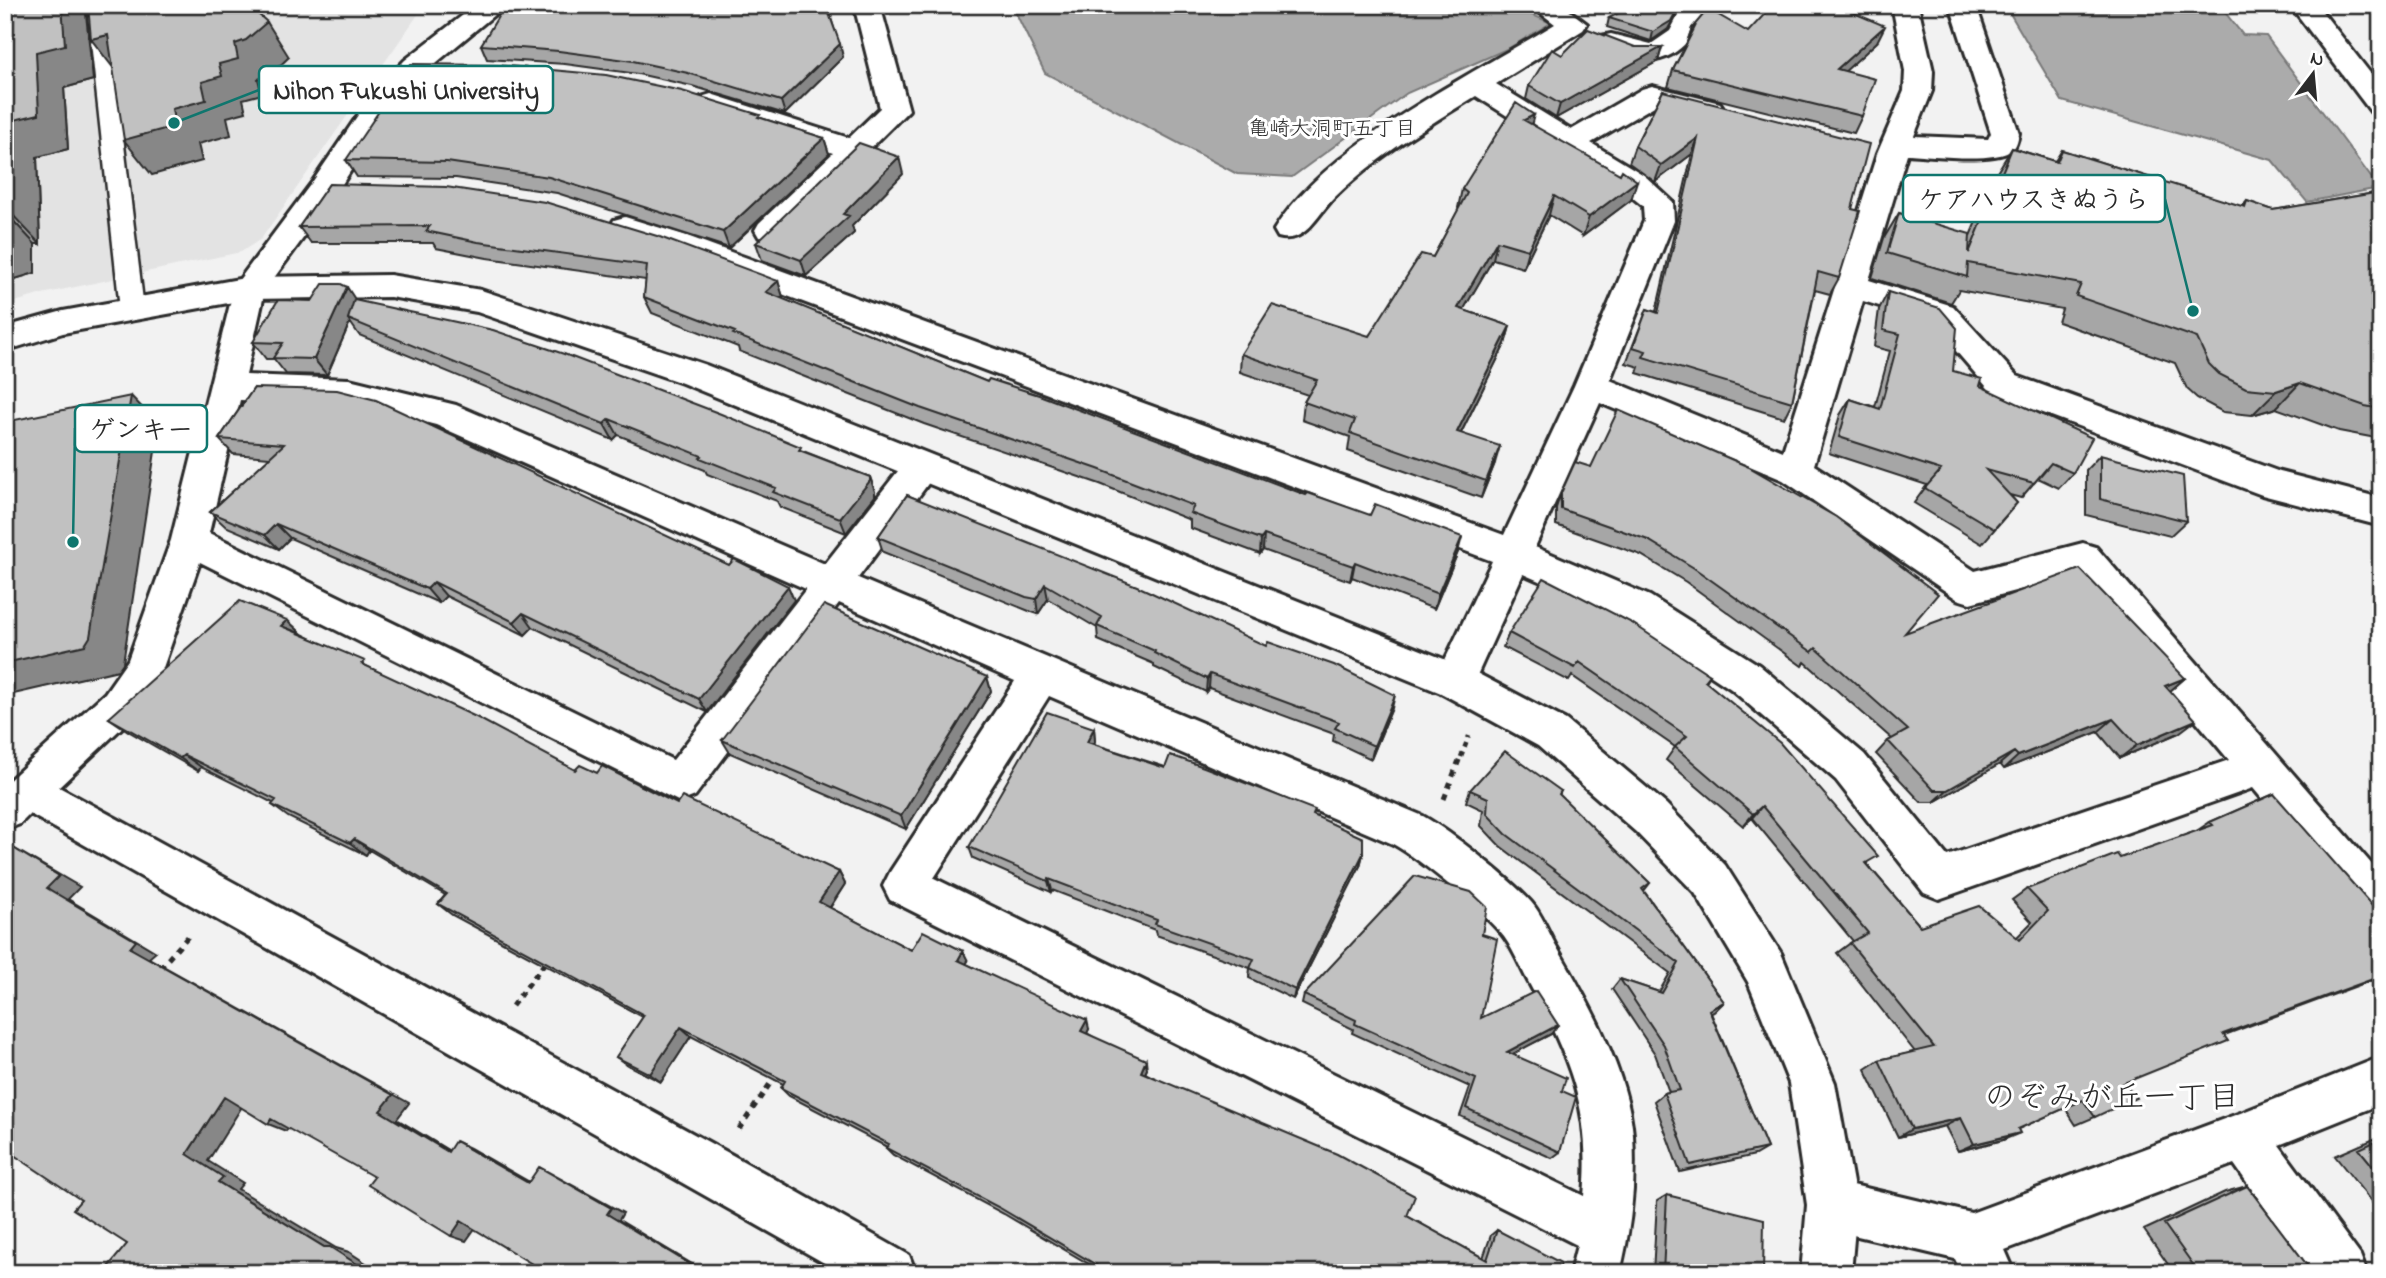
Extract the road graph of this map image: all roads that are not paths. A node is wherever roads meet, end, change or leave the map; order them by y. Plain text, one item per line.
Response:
1 (97, 5) edge
2 (493, 5) edge
3 (867, 5) edge
4 (1543, 5) edge
5 (1683, 5) edge
6 (1905, 5) edge
7 (1963, 5) edge
8 (2303, 5) edge
9 (1574, 23) junction
10 (415, 66) junction
11 (455, 67) edge
12 (1476, 84) junction
13 (687, 97) edge
14 (2381, 106) edge
15 (1736, 116) edge
16 (1570, 143) junction
17 (852, 149) junction
18 (1885, 149) junction
19 (324, 188) junction
20 (363, 189) edge
21 (597, 219) edge
22 (1289, 230) dead end
23 (735, 265) junction
24 (1852, 286) junction
25 (250, 288) junction
26 (132, 309) junction
27 (5, 339) edge
28 (1591, 386) junction
29 (226, 387) junction
30 (921, 467) junction
31 (1794, 470) junction
32 (2381, 512) edge
33 (189, 540) junction
34 (1512, 553) junction
35 (832, 583) junction
36 (1041, 675) junction
37 (1454, 681) junction
38 (2261, 767) junction
39 (16, 801) edge
40 (2381, 908) edge
41 (2381, 1080) edge
42 (2243, 1136) junction
43 (1832, 1205) junction
44 (1600, 1253) edge
45 (1981, 1255) edge
46 (891, 1273) edge
47 (1826, 1273) edge
48 (2342, 1273) edge

1 - 26 lane
2 - 10 main road
3 - 17 main road
4 - 9 main road
5 - 9 main road
6 - 18 main road
7 - 18 main road
8 - 14 main road
9 - 12 main road
10 - 11 main road
10 - 19 main road
12 - 16 main road
12 - 22 main road
13 - 17 main road
15 - 16 main road
16 - 28 main road
17 - 23 main road
18 - 24 main road
19 - 20 main road
19 - 25 main road
21 - 23 main road
23 - 34 main road
24 - 31 main road
24 - 32 main road
25 - 26 main road
25 - 29 main road
25 - 30 main road
26 - 27 main road
28 - 31 main road
28 - 34 main road
29 - 33 main road
29 - 35 main road
30 - 35 main road
30 - 37 main road
31 - 38 main road
33 - 35 main road
33 - 39 main road
34 - 37 main road
34 - 38 main road
35 - 36 main road
36 - 44 main road
36 - 44 main road
37 - 43 main road
38 - 40 main road
39 - 46 main road
41 - 42 main road
42 - 45 main road
42 - 48 main road
43 - 45 main road
43 - 47 main road

